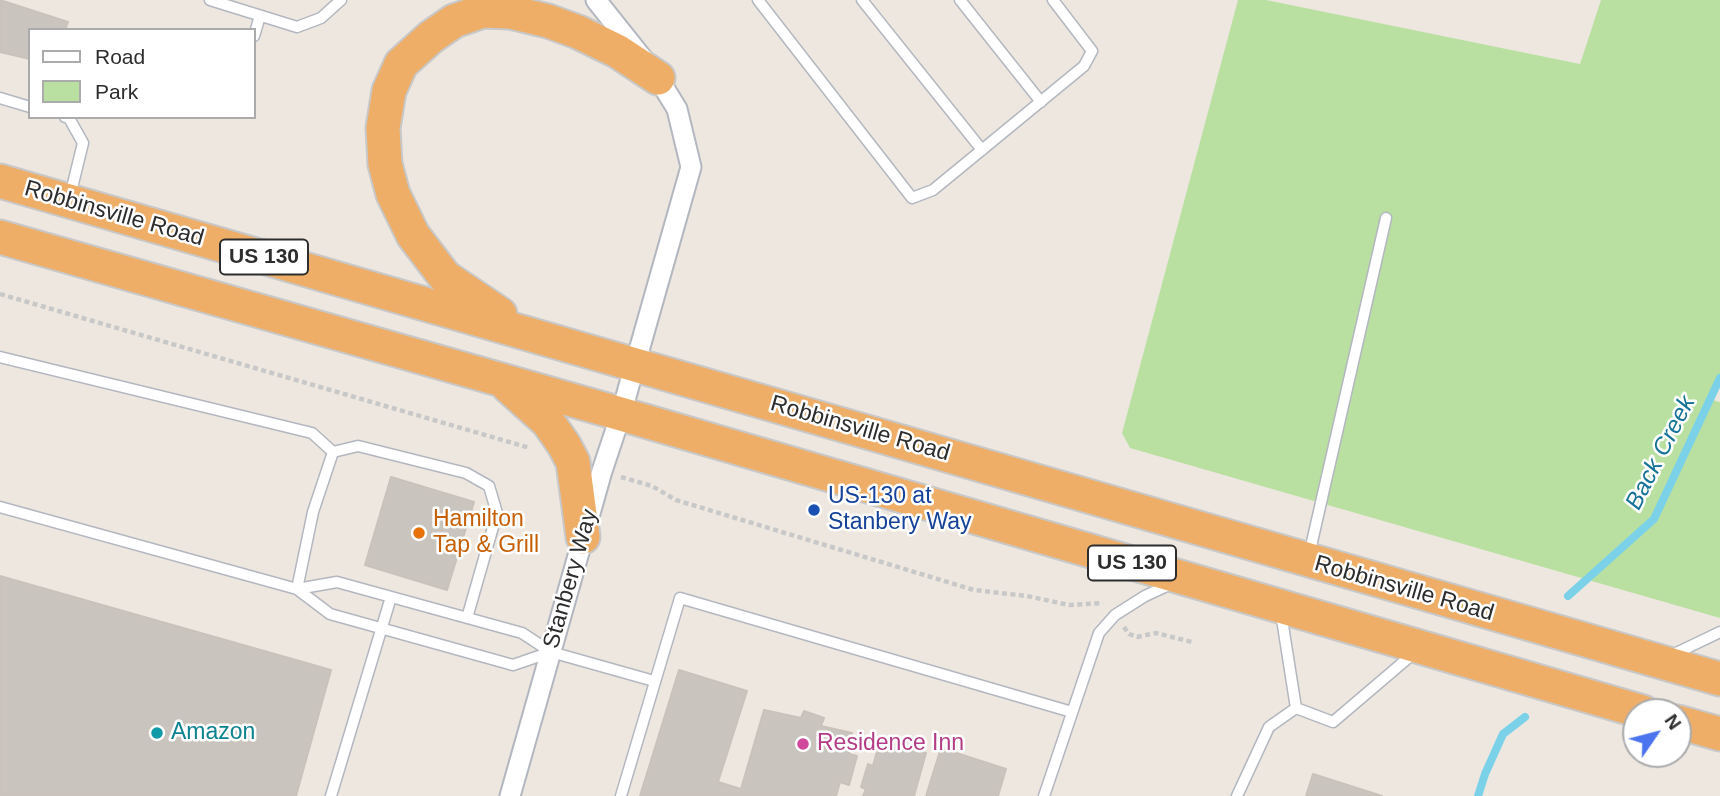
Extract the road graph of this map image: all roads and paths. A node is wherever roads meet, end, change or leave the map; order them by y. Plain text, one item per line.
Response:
1 (210, 0) edge
2 (341, 0) edge
3 (596, 0) edge
4 (758, 0) edge
5 (862, 0) edge
6 (960, 0) edge
7 (1053, 0) edge
8 (260, 16) junction
9 (256, 29) edge
10 (658, 78) junction
11 (0, 98) edge
12 (1041, 102) junction
13 (28, 106) edge
14 (68, 119) edge
15 (982, 150) junction
16 (0, 181) edge
17 (69, 201) junction
18 (1386, 218) dead end
19 (0, 237) edge
20 (0, 295) edge
21 (528, 333) junction
22 (0, 357) edge
23 (635, 363) junction
24 (501, 380) junction
25 (621, 414) junction
26 (333, 452) junction
27 (539, 453) dead end
28 (652, 486) dead end
29 (0, 507) edge
30 (583, 537) junction
31 (1308, 561) junction
32 (1184, 578) junction
33 (297, 589) junction
34 (391, 597) junction
35 (1107, 603) dead end
36 (1280, 606) junction
37 (467, 618) junction
38 (1124, 627) dead end
39 (380, 629) junction
40 (1720, 632) edge
41 (1192, 642) dead end
42 (1421, 648) junction
43 (551, 652) junction
44 (1658, 661) junction
45 (1720, 679) edge
46 (654, 681) junction
47 (1622, 706) edge
48 (1296, 708) junction
49 (1072, 712) junction
50 (1692, 726) edge
51 (1720, 734) edge
52 (331, 796) edge
53 (510, 796) edge
54 (621, 796) edge
55 (1044, 796) edge
56 (1237, 796) edge

1 - 8 lane
2 - 8 lane
3 - 10 street, Stanbery Way
4 - 15 lane
5 - 15 lane
6 - 12 lane
7 - 12 lane
8 - 9 lane
10 - 21 highway
10 - 23 street, Stanbery Way
11 - 13 lane
12 - 15 lane
14 - 17 lane
16 - 17 highway, Robbinsville Road / US 130
17 - 21 highway, Robbinsville Road / US 130
18 - 31 lane
19 - 24 highway, US 130
20 - 27 path
21 - 23 highway, Robbinsville Road / US 130
22 - 26 lane
23 - 25 street, Stanbery Way
23 - 31 highway, Robbinsville Road / US 130
24 - 25 highway, US 130
24 - 30 highway
25 - 30 street, Stanbery Way
25 - 32 highway, US 130
26 - 33 lane
26 - 37 lane
28 - 35 path
29 - 33 lane
30 - 43 street, Stanbery Way
31 - 44 highway, Robbinsville Road / US 130
32 - 36 highway, US 130
32 - 49 lane
33 - 34 lane
33 - 39 lane
34 - 37 lane
34 - 39 lane
36 - 42 highway, US 130
36 - 48 lane
37 - 43 lane
38 - 41 path
39 - 43 lane
39 - 52 lane
40 - 44 lane
42 - 47 highway, US 130
42 - 48 lane
43 - 46 lane
43 - 53 street, Stanbery Way
44 - 45 highway, Robbinsville Road / US 130
46 - 49 lane
46 - 54 lane
48 - 56 lane
49 - 55 lane
50 - 51 highway

